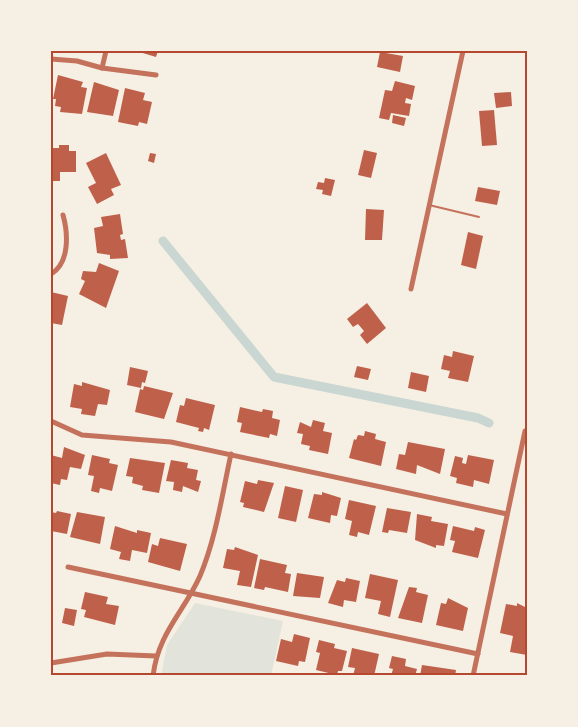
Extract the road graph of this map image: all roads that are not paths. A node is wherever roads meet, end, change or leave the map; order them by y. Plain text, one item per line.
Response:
1 (106, 51) edge
2 (464, 51) edge
3 (51, 59) edge
4 (102, 68) junction
5 (156, 75) dead end
6 (429, 205) junction
7 (63, 215) dead end
8 (479, 217) dead end
9 (51, 274) edge
10 (411, 289) dead end
11 (51, 421) edge
12 (525, 436) edge
13 (231, 454) junction
14 (507, 514) junction
15 (68, 567) dead end
16 (190, 595) junction
17 (478, 654) junction
18 (156, 656) junction
19 (51, 663) edge
20 (153, 676) edge
21 (473, 676) edge

1 - 4 street
2 - 6 street
3 - 4 street
4 - 5 street
6 - 8 lane
6 - 10 street
7 - 9 street
11 - 13 street
12 - 14 street
13 - 14 street
13 - 16 street
14 - 17 street
15 - 16 street
16 - 17 street
16 - 18 street
17 - 21 street
18 - 19 street
18 - 20 street

